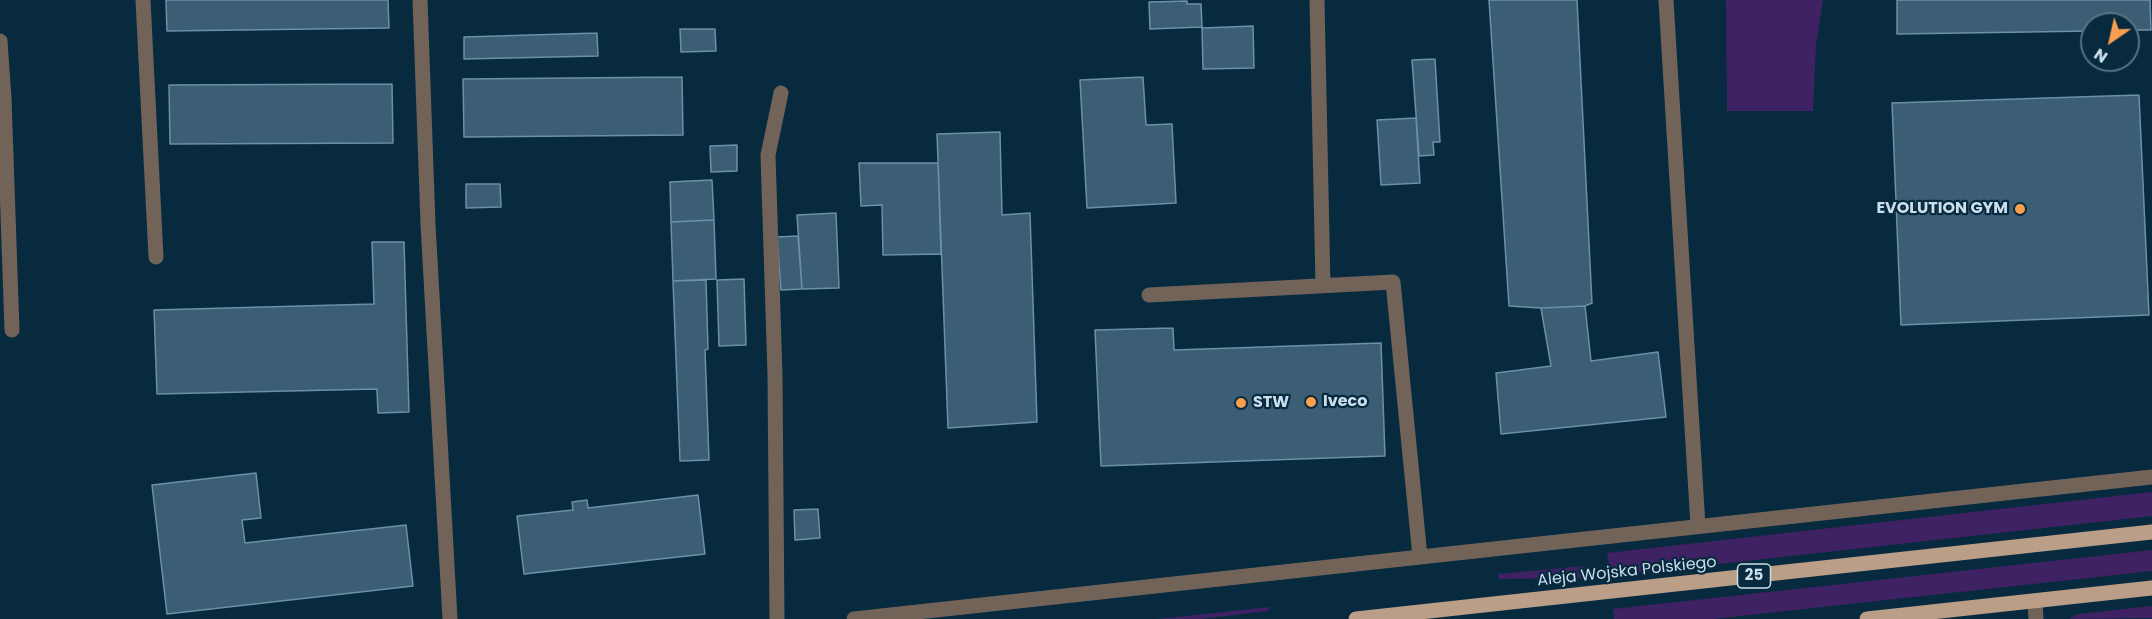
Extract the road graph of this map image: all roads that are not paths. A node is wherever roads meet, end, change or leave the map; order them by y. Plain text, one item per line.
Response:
1 (143, 0) edge
2 (420, 0) edge
3 (1317, 0) edge
4 (1666, 0) edge
5 (0, 41) edge
6 (781, 93) dead end
7 (2, 98) edge
8 (156, 257) dead end
9 (1323, 285) junction
10 (1149, 295) dead end
11 (12, 330) dead end
12 (2152, 477) edge
13 (1698, 526) junction
14 (2152, 532) edge
15 (1420, 557) junction
16 (2152, 588) edge
17 (2035, 601) junction
18 (450, 619) edge
19 (777, 619) edge
20 (854, 619) edge
21 (1356, 619) edge
22 (1867, 619) edge
23 (2036, 619) edge

1 - 8 street
2 - 18 street
3 - 9 street
4 - 13 street
5 - 7 street
6 - 19 street
7 - 11 street
9 - 10 street
9 - 15 street
12 - 13 street
13 - 15 street
14 - 21 main road, Aleja Wojska Polskiego / 25
15 - 20 street
16 - 17 main road
17 - 22 main road
17 - 23 street

